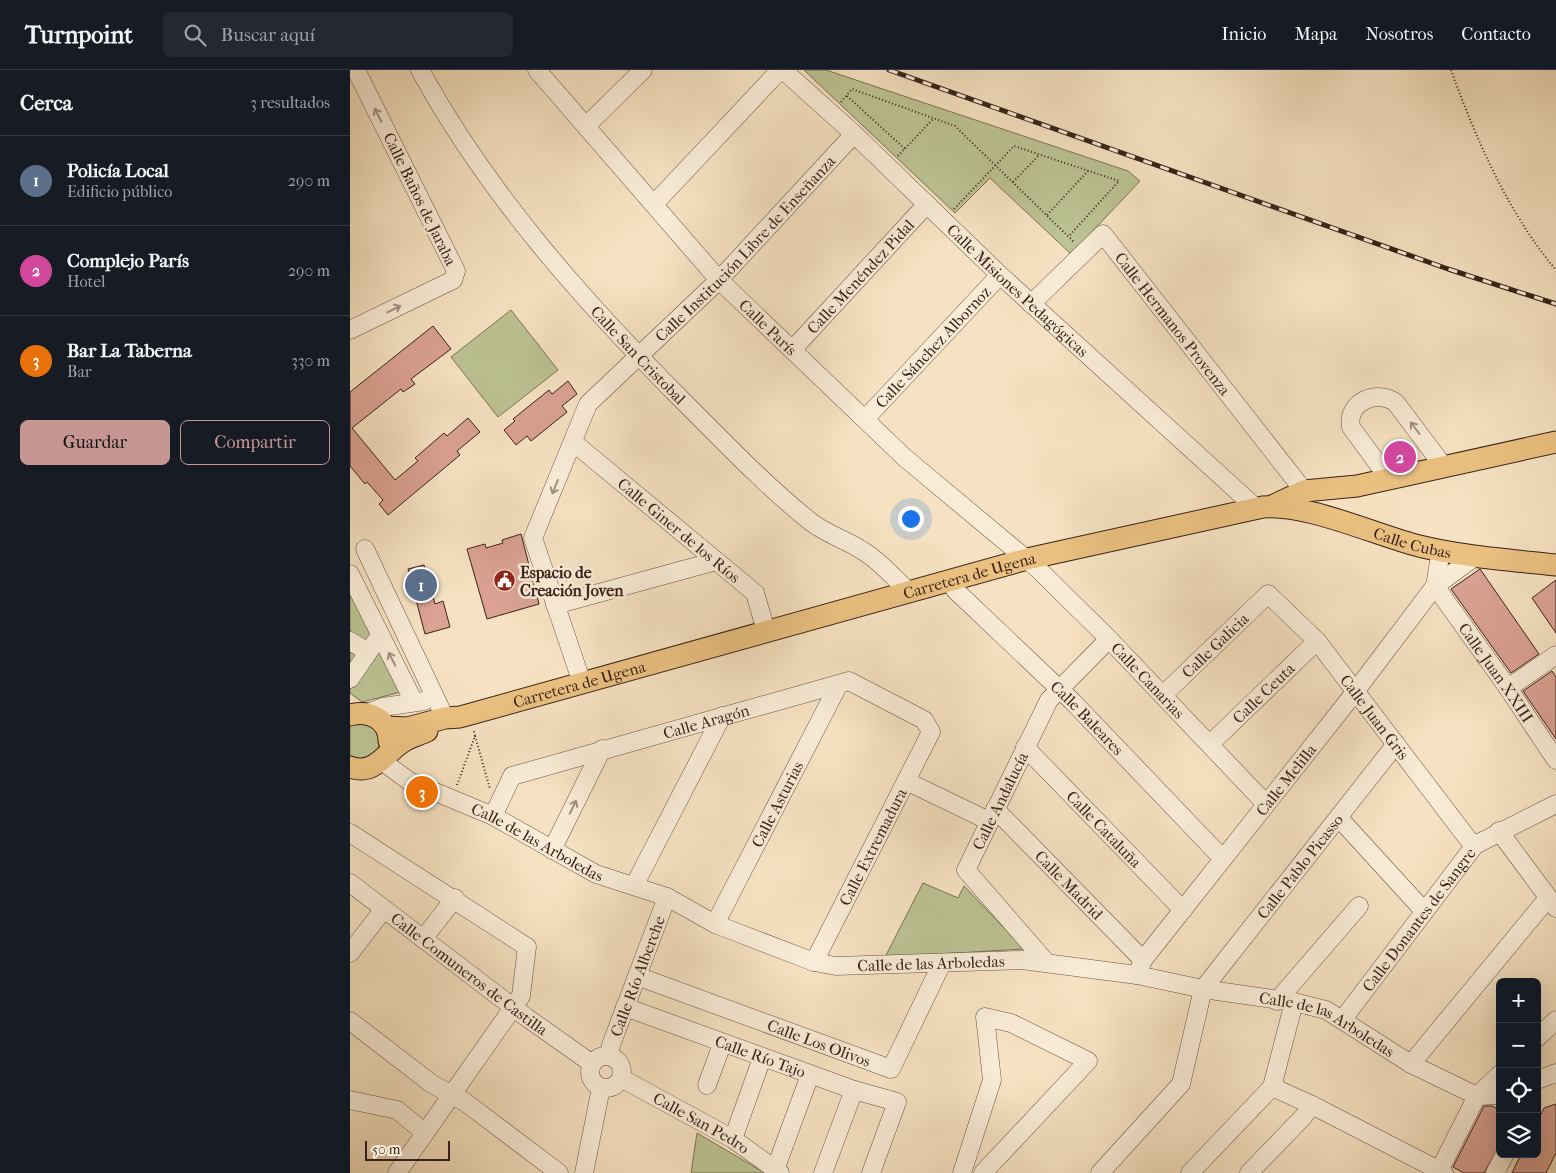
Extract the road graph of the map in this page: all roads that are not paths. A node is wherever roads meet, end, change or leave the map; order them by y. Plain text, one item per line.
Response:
1 (356, 70) edge
2 (420, 70) edge
3 (537, 70) edge
4 (643, 70) edge
5 (782, 70) edge
6 (586, 126) junction
7 (854, 134) junction
8 (654, 204) junction
9 (927, 204) junction
10 (1000, 275) junction
11 (719, 280) junction
12 (1031, 304) junction
13 (350, 330) edge
14 (793, 349) junction
15 (638, 356) junction
16 (865, 419) junction
17 (573, 442) junction
18 (1556, 442) edge
19 (1444, 467) junction
20 (1389, 479) junction
21 (1357, 486) junction
22 (1304, 491) junction
23 (1264, 507) junction
24 (1329, 519) junction
25 (365, 549) dead end
26 (1441, 550) junction
27 (1476, 556) junction
28 (1027, 559) junction
29 (716, 561) junction
30 (1556, 565) edge
31 (350, 574) edge
32 (950, 580) junction
33 (1435, 586) junction
34 (908, 591) junction
35 (1268, 594) joint
36 (555, 605) junction
37 (766, 631) junction
38 (1109, 639) junction
39 (350, 640) edge
40 (1316, 641) junction
41 (1556, 655) edge
42 (361, 659) edge
43 (582, 683) junction
44 (839, 684) junction
45 (1059, 688) junction
46 (1508, 688) junction
47 (1356, 691) junction
48 (1163, 695) junction
49 (437, 699) junction
50 (414, 702) junction
51 (359, 714) edge
52 (722, 716) junction
53 (458, 717) junction
54 (386, 726) junction
55 (931, 732) joint
56 (1210, 744) junction
57 (1396, 744) junction
58 (1026, 747) junction
59 (602, 749) junction
60 (384, 757) junction
61 (1556, 760) edge
62 (350, 766) edge
63 (906, 781) junction
64 (1266, 804) junction
65 (1556, 804) edge
66 (495, 810) junction
67 (992, 815) junction
68 (1339, 818) junction
69 (1500, 831) junction
70 (350, 833) edge
71 (1475, 845) junction
72 (552, 850) junction
73 (1223, 859) junction
74 (350, 882) edge
75 (634, 886) junction
76 (667, 897) junction
77 (454, 898) junction
78 (1552, 903) edge
79 (1359, 906) dead end
80 (384, 909) junction
81 (1183, 910) junction
82 (1424, 911) junction
83 (715, 924) junction
84 (423, 939) junction
85 (350, 953) edge
86 (814, 962) junction
87 (1046, 962) junction
88 (942, 963) junction
89 (1140, 968) junction
90 (637, 976) junction
91 (1203, 988) junction
92 (1286, 1002) junction
93 (513, 1007) junction
94 (626, 1007) junction
95 (1343, 1019) junction
96 (350, 1020) edge
97 (1556, 1020) edge
98 (1541, 1034) edge
99 (722, 1044) junction
100 (609, 1056) junction
101 (762, 1058) junction
102 (591, 1063) junction
103 (1411, 1064) junction
104 (1556, 1073) edge
105 (810, 1074) junction
106 (621, 1078) junction
107 (1496, 1078) edge
108 (1541, 1079) edge
109 (707, 1085) dead end
110 (1272, 1087) junction
111 (601, 1088) junction
112 (854, 1090) junction
113 (1496, 1095) edge
114 (450, 1096) junction
115 (1477, 1096) junction
116 (350, 1100) edge
117 (1312, 1105) junction
118 (424, 1132) junction
119 (733, 1139) junction
120 (1503, 1158) edge
121 (777, 1171) edge
122 (1442, 1172) edge
123 (396, 1173) edge
124 (559, 1173) edge
125 (584, 1173) edge
126 (823, 1173) edge
127 (871, 1173) edge
128 (962, 1173) edge
129 (983, 1173) edge
130 (1100, 1173) edge
131 (1190, 1173) edge
132 (1249, 1173) edge
133 (1495, 1173) edge

13 -> 1 street, Calle Baños de Jaraba
2 - 15 street, Calle San Cristobal
3 - 6 street, Calle París
4 - 6 street
5 - 7 street, Calle Misiones Pedagógicas
5 - 8 street
6 - 8 street, Calle París
7 - 9 street, Calle Misiones Pedagógicas
7 - 11 street, Calle Institución Libre de Enseñanza
8 - 11 street, Calle París
9 - 10 street, Calle Misiones Pedagógicas
9 - 14 street, Calle Menéndez Pidal
10 - 12 street, Calle Misiones Pedagógicas
10 - 16 street, Calle Sánchez Albornoz
11 - 14 street, Calle París
11 - 15 street, Calle Institución Libre de Enseñanza
12 - 22 street, Calle Hermanos Provenza
12 - 23 street, Calle Misiones Pedagógicas
14 - 16 street, Calle París
15 - 17 street, Calle Institución Libre de Enseñanza
15 - 34 street, Calle San Cristobal
16 - 28 street, Calle París
17 - 29 street, Calle Giner de los Ríos
17 -> 36 street, Calle Institución Libre de Enseñanza
18 - 19 main road, Carretera de Ugena
19 - 20 main road, Carretera de Ugena
19 -> 20 street
20 - 21 main road, Carretera de Ugena
21 - 22 main road, Carretera de Ugena
21 - 24 main road
22 - 23 main road, Carretera de Ugena
23 - 24 main road, Calle Cubas
23 - 28 main road, Carretera de Ugena
24 - 26 main road, Calle Cubas
25 - 49 street
26 - 27 main road, Calle Cubas
26 - 33 street, Calle Melilla
27 - 30 main road, Calle Cubas
27 - 33 street, Calle Melilla
28 - 32 main road, Carretera de Ugena
28 - 38 street, Calle Canarias
29 - 36 street
29 - 37 street, Calle Giner de los Ríos
50 -> 31 street
32 - 34 main road, Carretera de Ugena
32 - 45 street, Calle Baleares
33 - 46 street, Calle Juan XXIII
33 - 47 street, Calle Melilla
34 - 37 main road, Carretera de Ugena
35 - 40 street, Calle Juan Gris
35 - 48 street, Calle Galicia
36 - 43 street, Calle Institución Libre de Enseñanza
37 - 43 main road, Carretera de Ugena
38 - 45 street, Calle Andalucía
38 - 48 street, Calle Canarias
39 - 42 street
40 - 47 street, Calle Juan Gris
40 - 56 street, Calle Ceuta
41 - 46 street
43 - 53 main road, Carretera de Ugena
44 - 52 street, Calle Aragón
44 - 55 street, Calle Aragón
44 - 83 street, Calle Asturias
45 - 58 street, Calle Andalucía
45 - 73 street, Calle Baleares
46 - 61 street, Calle Juan XXIII
47 - 57 street, Calle Juan Gris
47 - 64 street, Calle Melilla
48 - 56 street, Calle Canarias
49 - 50 street
49 - 53 street
50 - 51 street
50 - 54 street
51 - 54 main road
52 - 59 street, Calle Aragón
52 - 75 street
53 - 54 main road, Carretera de Ugena
53 - 60 main road
54 - 60 main road
55 - 63 street, Calle Extremadura
56 - 64 street, Calle Canarias
57 - 68 street, Calle Pablo Picasso
57 - 71 street, Calle Juan Gris
58 - 67 street, Calle Andalucía
58 - 81 street, Calle Cataluña
59 - 66 street, Calle Aragón
72 -> 59 street
60 - 62 main road
60 - 66 street, Calle de las Arboledas
63 - 67 street, Calle Madrid
63 - 86 street, Calle Extremadura
64 - 73 street, Calle Melilla
65 - 69 street, Calle Donantes de Sangre
66 - 72 street, Calle de las Arboledas
67 - 87 street, Calle Andalucía
67 - 89 street, Calle Madrid
68 - 82 street
68 - 91 street, Calle Pablo Picasso
69 - 71 street, Calle Donantes de Sangre
69 - 78 street
70 - 77 street
71 - 82 street, Calle Donantes de Sangre
72 - 75 street, Calle de las Arboledas
73 - 81 street, Calle Melilla
74 - 80 street, Calle Comuneros de Castilla
75 - 76 street, Calle de las Arboledas
76 - 83 street, Calle de las Arboledas
76 - 90 street, Calle Río Alberche
77 - 84 street
77 - 93 street
78 - 103 street
79 - 92 street
80 - 84 street, Calle Comuneros de Castilla
80 - 85 street
81 - 89 street, Calle Melilla
82 - 95 street, Calle Donantes de Sangre
83 - 86 street, Calle de las Arboledas
84 - 93 street, Calle Comuneros de Castilla
86 - 88 street, Calle de las Arboledas
87 - 88 street, Calle de las Arboledas
87 - 89 street, Calle de las Arboledas
88 - 90 street, Calle Los Olivos
89 - 91 street, Calle de las Arboledas
90 - 94 street, Calle Río Alberche
91 - 92 street, Calle de las Arboledas
91 - 130 street
92 - 95 street, Calle de las Arboledas
92 - 110 street
93 - 102 street, Calle Comuneros de Castilla
93 - 114 street
94 - 99 street, Calle Río Tajo
94 - 100 street, Calle Río Alberche
95 - 103 street, Calle de las Arboledas
96 - 114 street
97 - 98 street
99 - 101 street, Calle Río Tajo
99 - 109 street
100 - 102 street
100 - 106 street
101 - 105 street, Calle Río Tajo
101 - 119 street
102 - 111 street
103 - 115 street, Calle de las Arboledas
104 - 108 street
105 - 112 street, Calle Río Tajo
105 - 121 street
106 - 111 street
106 - 119 street, Calle San Pedro
107 - 115 street
110 - 117 street
110 - 131 street
111 - 125 street
112 - 126 street
112 - 127 street, Calle Río Tajo
113 - 115 street, Calle de las Arboledas
114 - 118 street
114 - 124 street
115 - 122 street
116 - 118 street
117 - 122 street
117 - 132 street
118 - 123 street
119 - 121 street, Calle San Pedro
120 - 133 street
128 - 129 street

